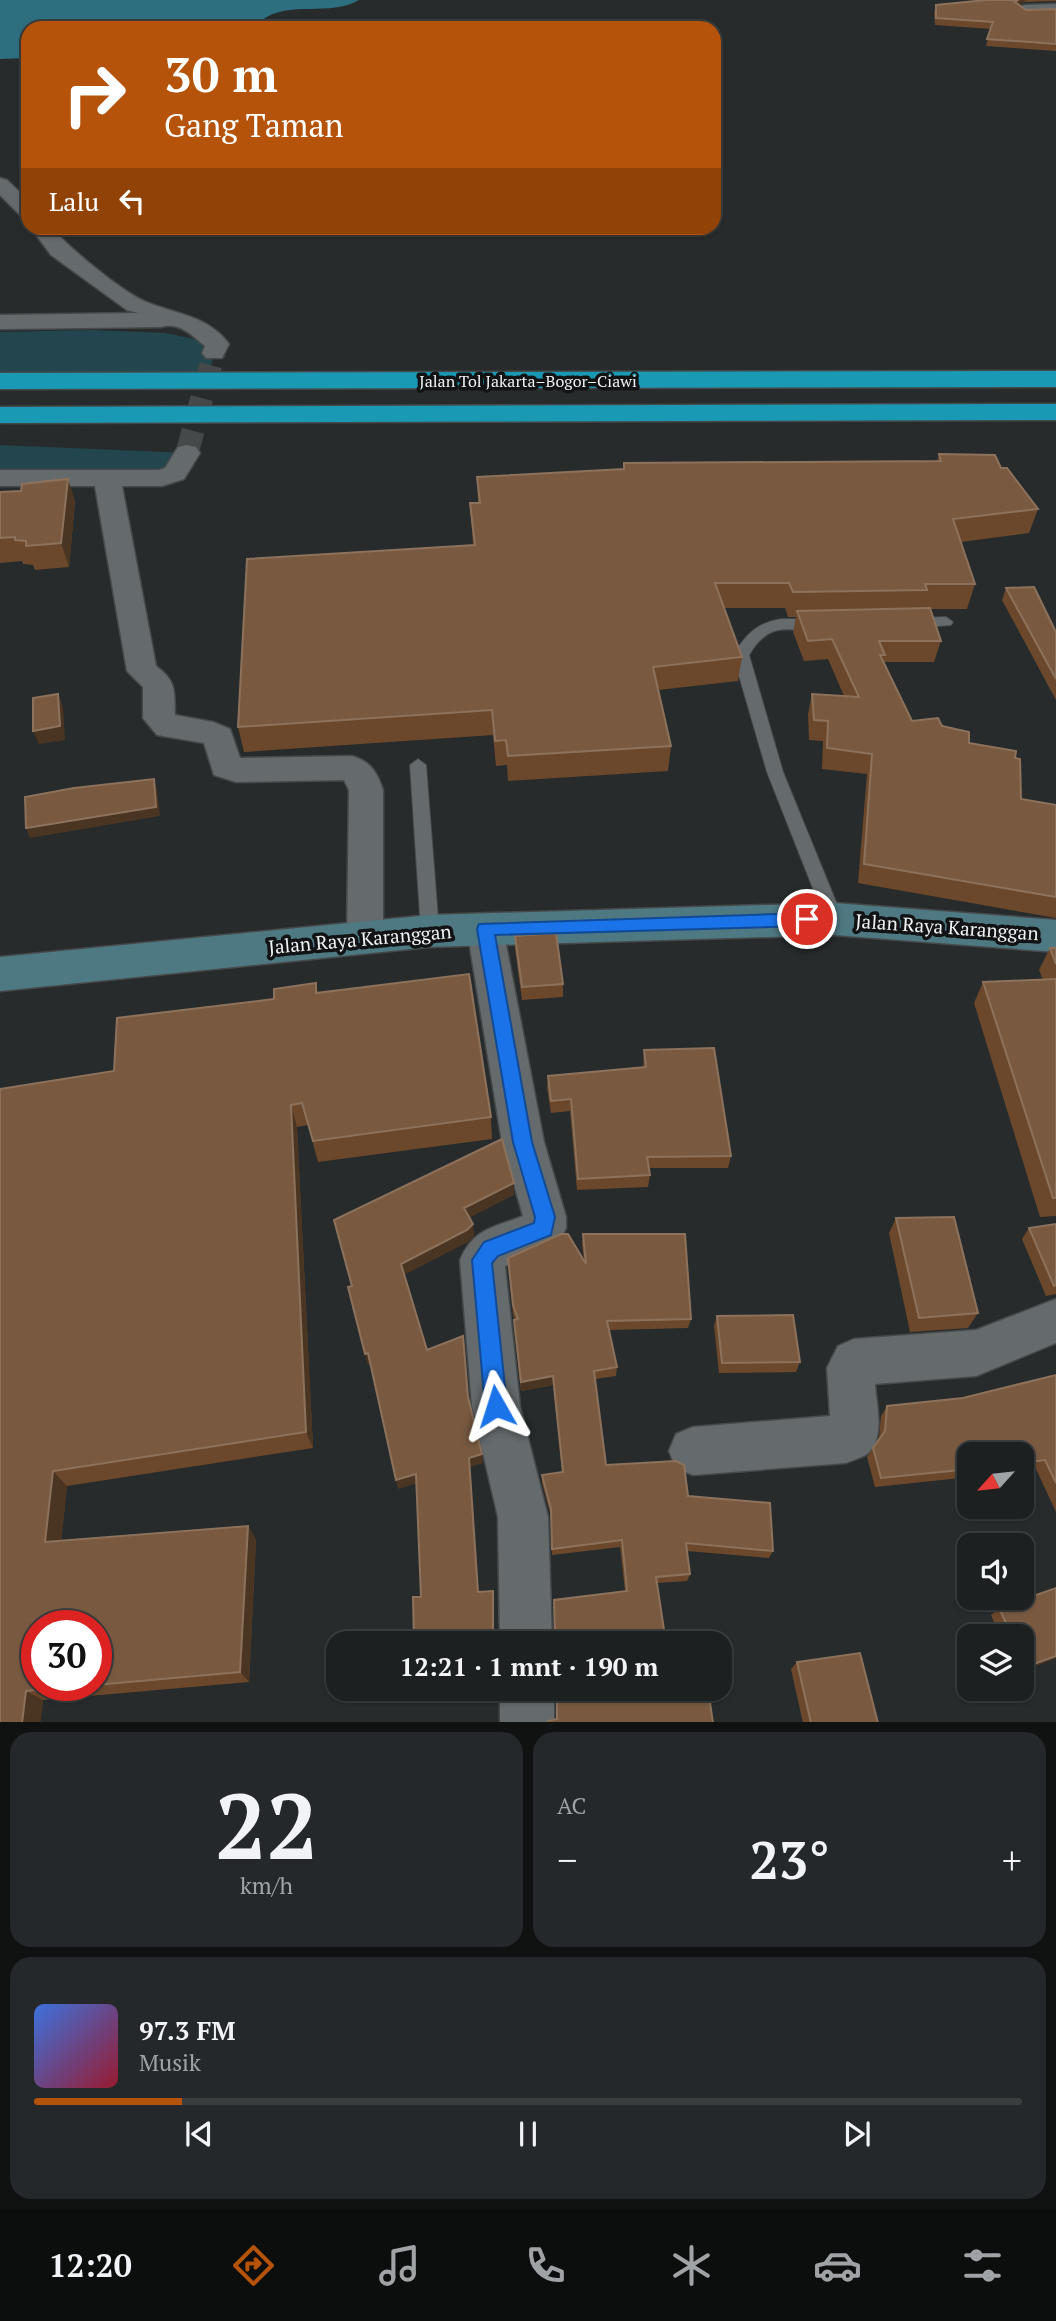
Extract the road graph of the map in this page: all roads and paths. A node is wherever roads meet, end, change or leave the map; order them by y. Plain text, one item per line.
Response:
1 (1056, 9) edge
2 (1024, 10) edge
3 (0, 184) edge
4 (21, 205) edge
5 (47, 235) edge
6 (177, 320) junction
7 (0, 322) edge
8 (214, 353) dead end
9 (0, 361) edge
10 (1056, 379) edge
11 (0, 381) edge
12 (194, 381) junction
13 (1056, 412) edge
14 (0, 415) edge
15 (187, 453) tunnel mouth
16 (0, 478) edge
17 (107, 479) junction
18 (946, 622) dead end
19 (890, 623) edge
20 (835, 624) edge
21 (418, 765) dead end
22 (834, 919) junction
23 (485, 929) junction
24 (430, 931) junction
25 (1056, 936) edge
26 (365, 937) junction
27 (0, 974) edge
28 (1056, 1321) edge
29 (693, 1451) dead end
30 (526, 1631) edge
31 (527, 1701) edge
32 (527, 1722) edge

1 - 2 street
3 - 4 street
5 - 6 street
6 - 7 street
6 - 8 street
9 - 12 highway
10 - 12 highway, Jalan Tol Jakarta–Bogor–Ciawi
11 - 12 highway, Jalan Tol Jakarta–Bogor–Ciawi
13 - 14 highway, Jalan Tol Jakarta–Bogor–Ciawi
15 - 17 street
16 - 17 street
17 - 26 street
18 - 19 lane
20 - 22 lane
21 - 24 lane
22 - 23 street, Jalan Raya Karanggan
22 - 25 street, Jalan Raya Karanggan
23 - 24 street, Jalan Raya Karanggan
23 - 30 street
24 - 26 street, Jalan Raya Karanggan
26 - 27 street, Jalan Raya Karanggan
28 - 29 street
31 - 32 street

